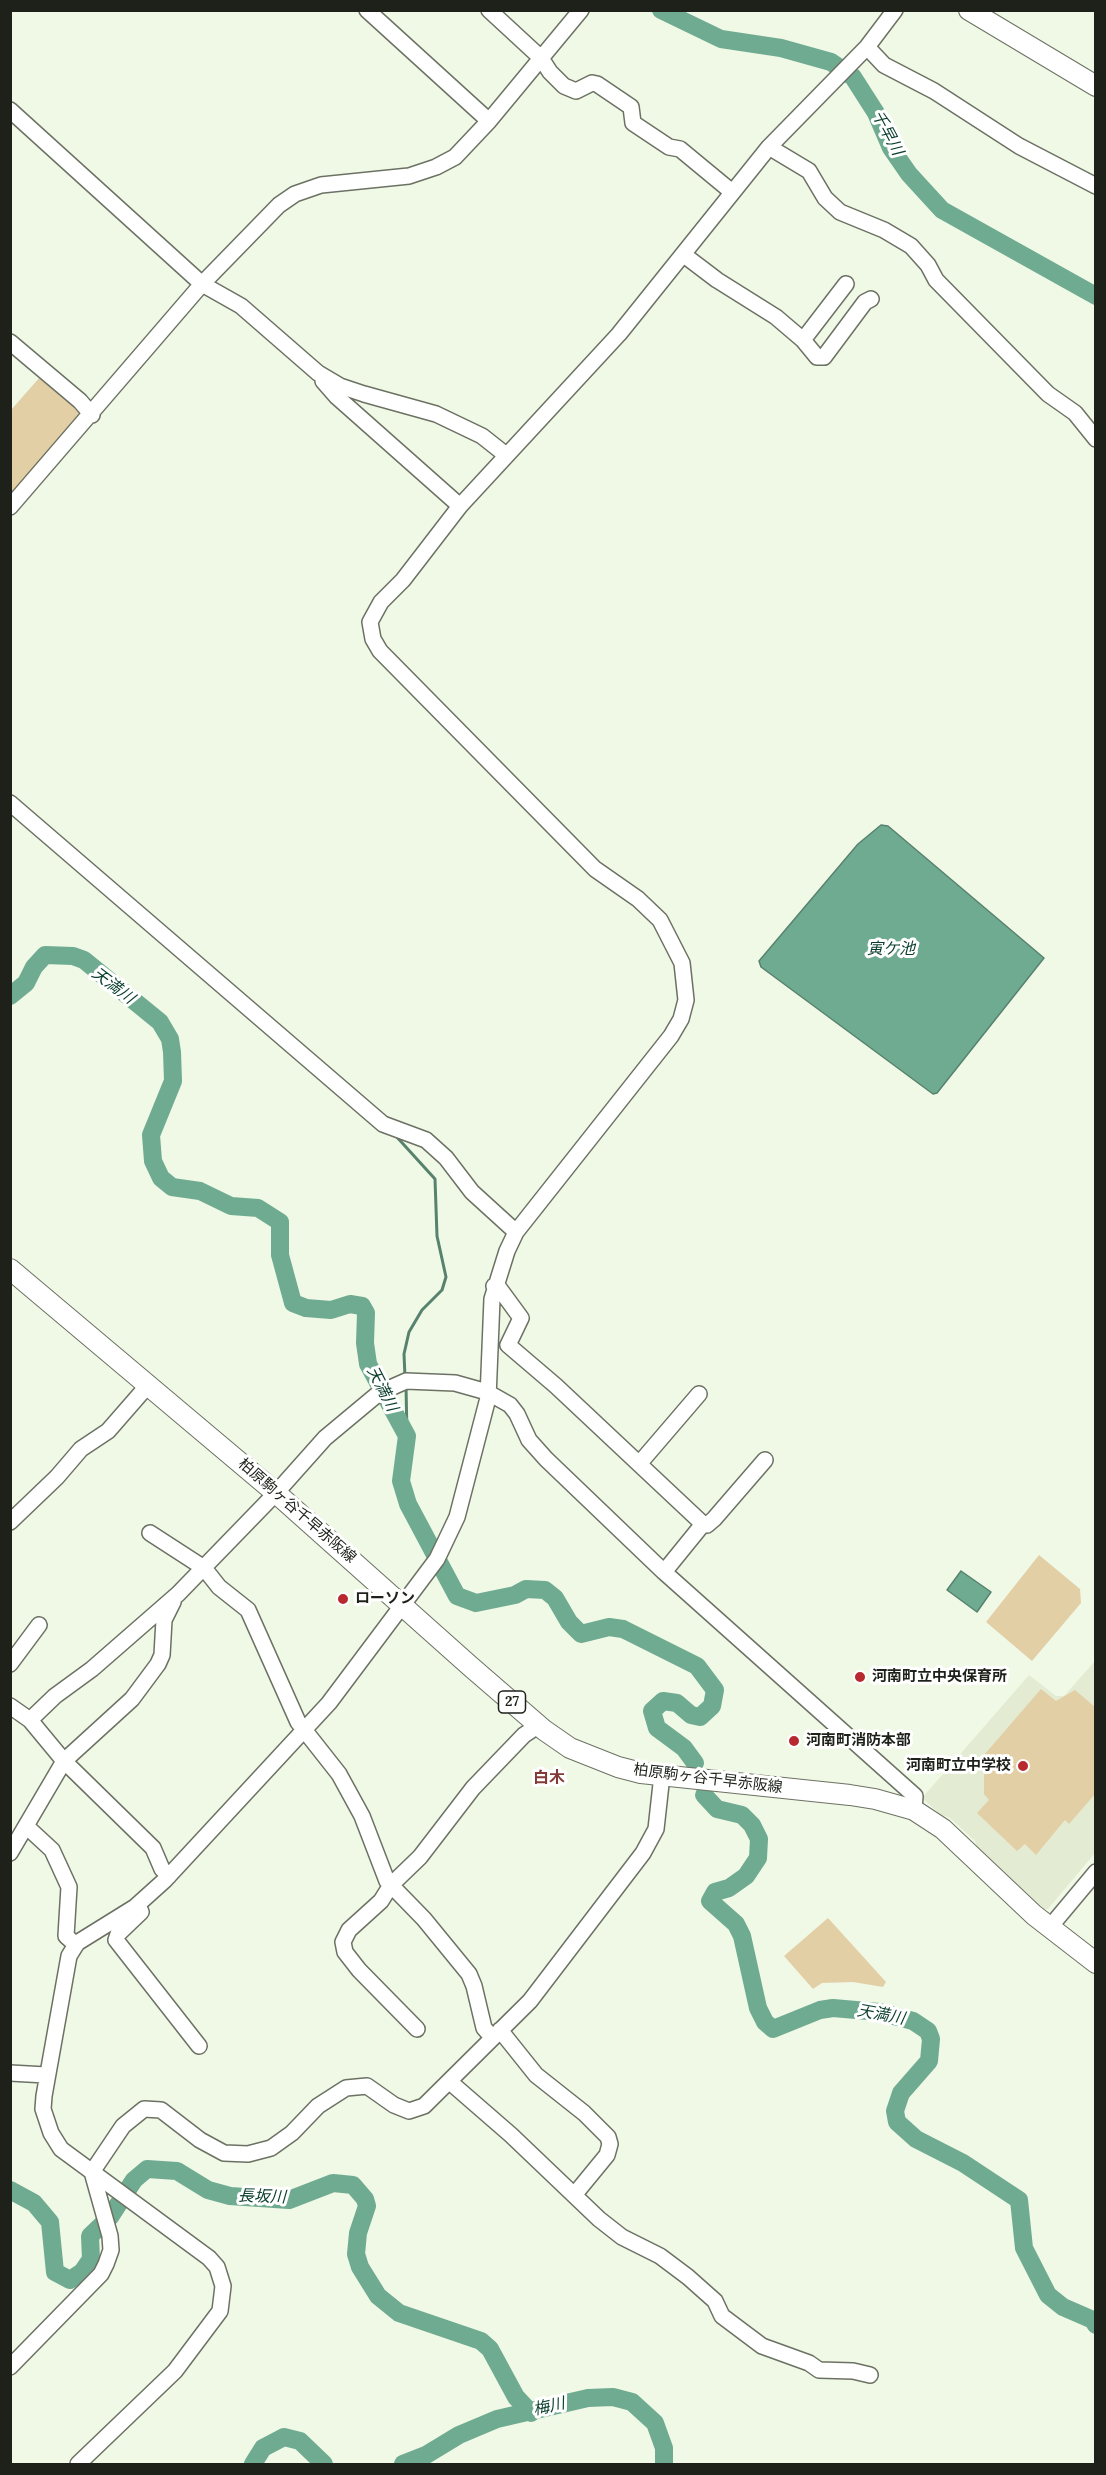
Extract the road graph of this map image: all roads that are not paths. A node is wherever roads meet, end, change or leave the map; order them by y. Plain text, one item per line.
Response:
1 (367, 10) edge
2 (489, 10) edge
3 (581, 10) edge
4 (895, 10) edge
5 (969, 10) edge
6 (864, 50) junction
7 (541, 58) junction
8 (1095, 86) edge
9 (10, 110) edge
10 (489, 121) junction
11 (769, 147) junction
12 (1095, 186) edge
13 (732, 192) junction
14 (684, 255) junction
15 (202, 284) junction
16 (846, 284) dead end
17 (871, 298) dead end
18 (803, 340) junction
19 (10, 342) edge
20 (318, 373) junction
21 (92, 414) junction
22 (1095, 439) edge
23 (506, 455) junction
24 (460, 506) junction
25 (10, 507) edge
26 (10, 803) edge
27 (516, 1232) junction
28 (10, 1269) edge
29 (494, 1286) junction
30 (149, 1384) junction
31 (489, 1392) junction
32 (699, 1395) dead end
33 (765, 1460) dead end
34 (639, 1464) junction
35 (276, 1492) junction
36 (10, 1522) edge
37 (703, 1524) junction
38 (150, 1533) dead end
39 (204, 1568) junction
40 (664, 1572) junction
41 (178, 1594) junction
42 (402, 1603) junction
43 (39, 1625) dead end
44 (10, 1664) edge
45 (10, 1706) edge
46 (30, 1720) junction
47 (539, 1725) junction
48 (303, 1730) junction
49 (64, 1761) junction
50 (662, 1776) junction
51 (914, 1810) junction
52 (26, 1826) junction
53 (10, 1853) edge
54 (1095, 1872) edge
55 (169, 1876) junction
56 (391, 1885) junction
57 (138, 1904) junction
58 (1050, 1927) junction
59 (76, 1945) junction
60 (1095, 1963) edge
61 (417, 2029) dead end
62 (496, 2033) junction
63 (199, 2046) dead end
64 (10, 2073) edge
65 (46, 2075) junction
66 (450, 2082) junction
67 (92, 2172) junction
68 (574, 2194) junction
69 (10, 2367) edge
70 (870, 2375) dead end
71 (78, 2464) edge

1 - 10 street
2 - 7 street
3 - 7 street
4 - 6 street
5 - 8 main road
6 - 11 street
6 - 12 street
7 - 10 street
7 - 13 street
9 - 15 street
10 - 15 street
11 - 13 street
11 - 22 street
13 - 14 street
14 - 18 street
14 - 23 street
15 - 20 street
15 - 21 street
16 - 18 street
17 - 18 street
19 - 21 street
20 - 23 street
20 - 24 street
21 - 25 street
23 - 24 street
24 - 27 street
26 - 27 street
27 - 29 street
28 - 30 main road, 柏原駒ヶ谷千早赤阪線 / 27
29 - 31 street
29 - 34 street
30 - 35 main road, 柏原駒ヶ谷千早赤阪線 / 27
30 - 36 street
31 - 35 street
31 - 40 street
31 - 42 street
32 - 34 street
33 - 37 street
34 - 37 street
35 - 39 street
35 - 42 main road, 柏原駒ヶ谷千早赤阪線 / 27
37 - 40 street
38 - 39 street
39 - 41 street
39 - 48 street
40 - 51 street
41 - 46 street
41 - 49 street
42 - 47 main road, 柏原駒ヶ谷千早赤阪線 / 27
42 - 48 street
43 - 44 street
45 - 46 street
46 - 49 street
47 - 50 main road, 柏原駒ヶ谷千早赤阪線 / 27
47 - 56 street
48 - 55 street
48 - 56 street
49 - 52 street
49 - 55 street
50 - 51 main road, 柏原駒ヶ谷千早赤阪線 / 27
50 - 62 street
51 - 58 main road, 柏原駒ヶ谷千早赤阪線 / 27
52 - 53 street
52 - 59 street
54 - 58 street
55 - 57 street
56 - 61 street
56 - 62 street
57 - 59 street
57 - 63 street
58 - 60 main road, 柏原駒ヶ谷千早赤阪線 / 27
59 - 65 street
62 - 66 street
62 - 68 street
64 - 65 street
65 - 67 street
66 - 67 street
66 - 68 street
67 - 69 street
67 - 71 street
68 - 70 street

